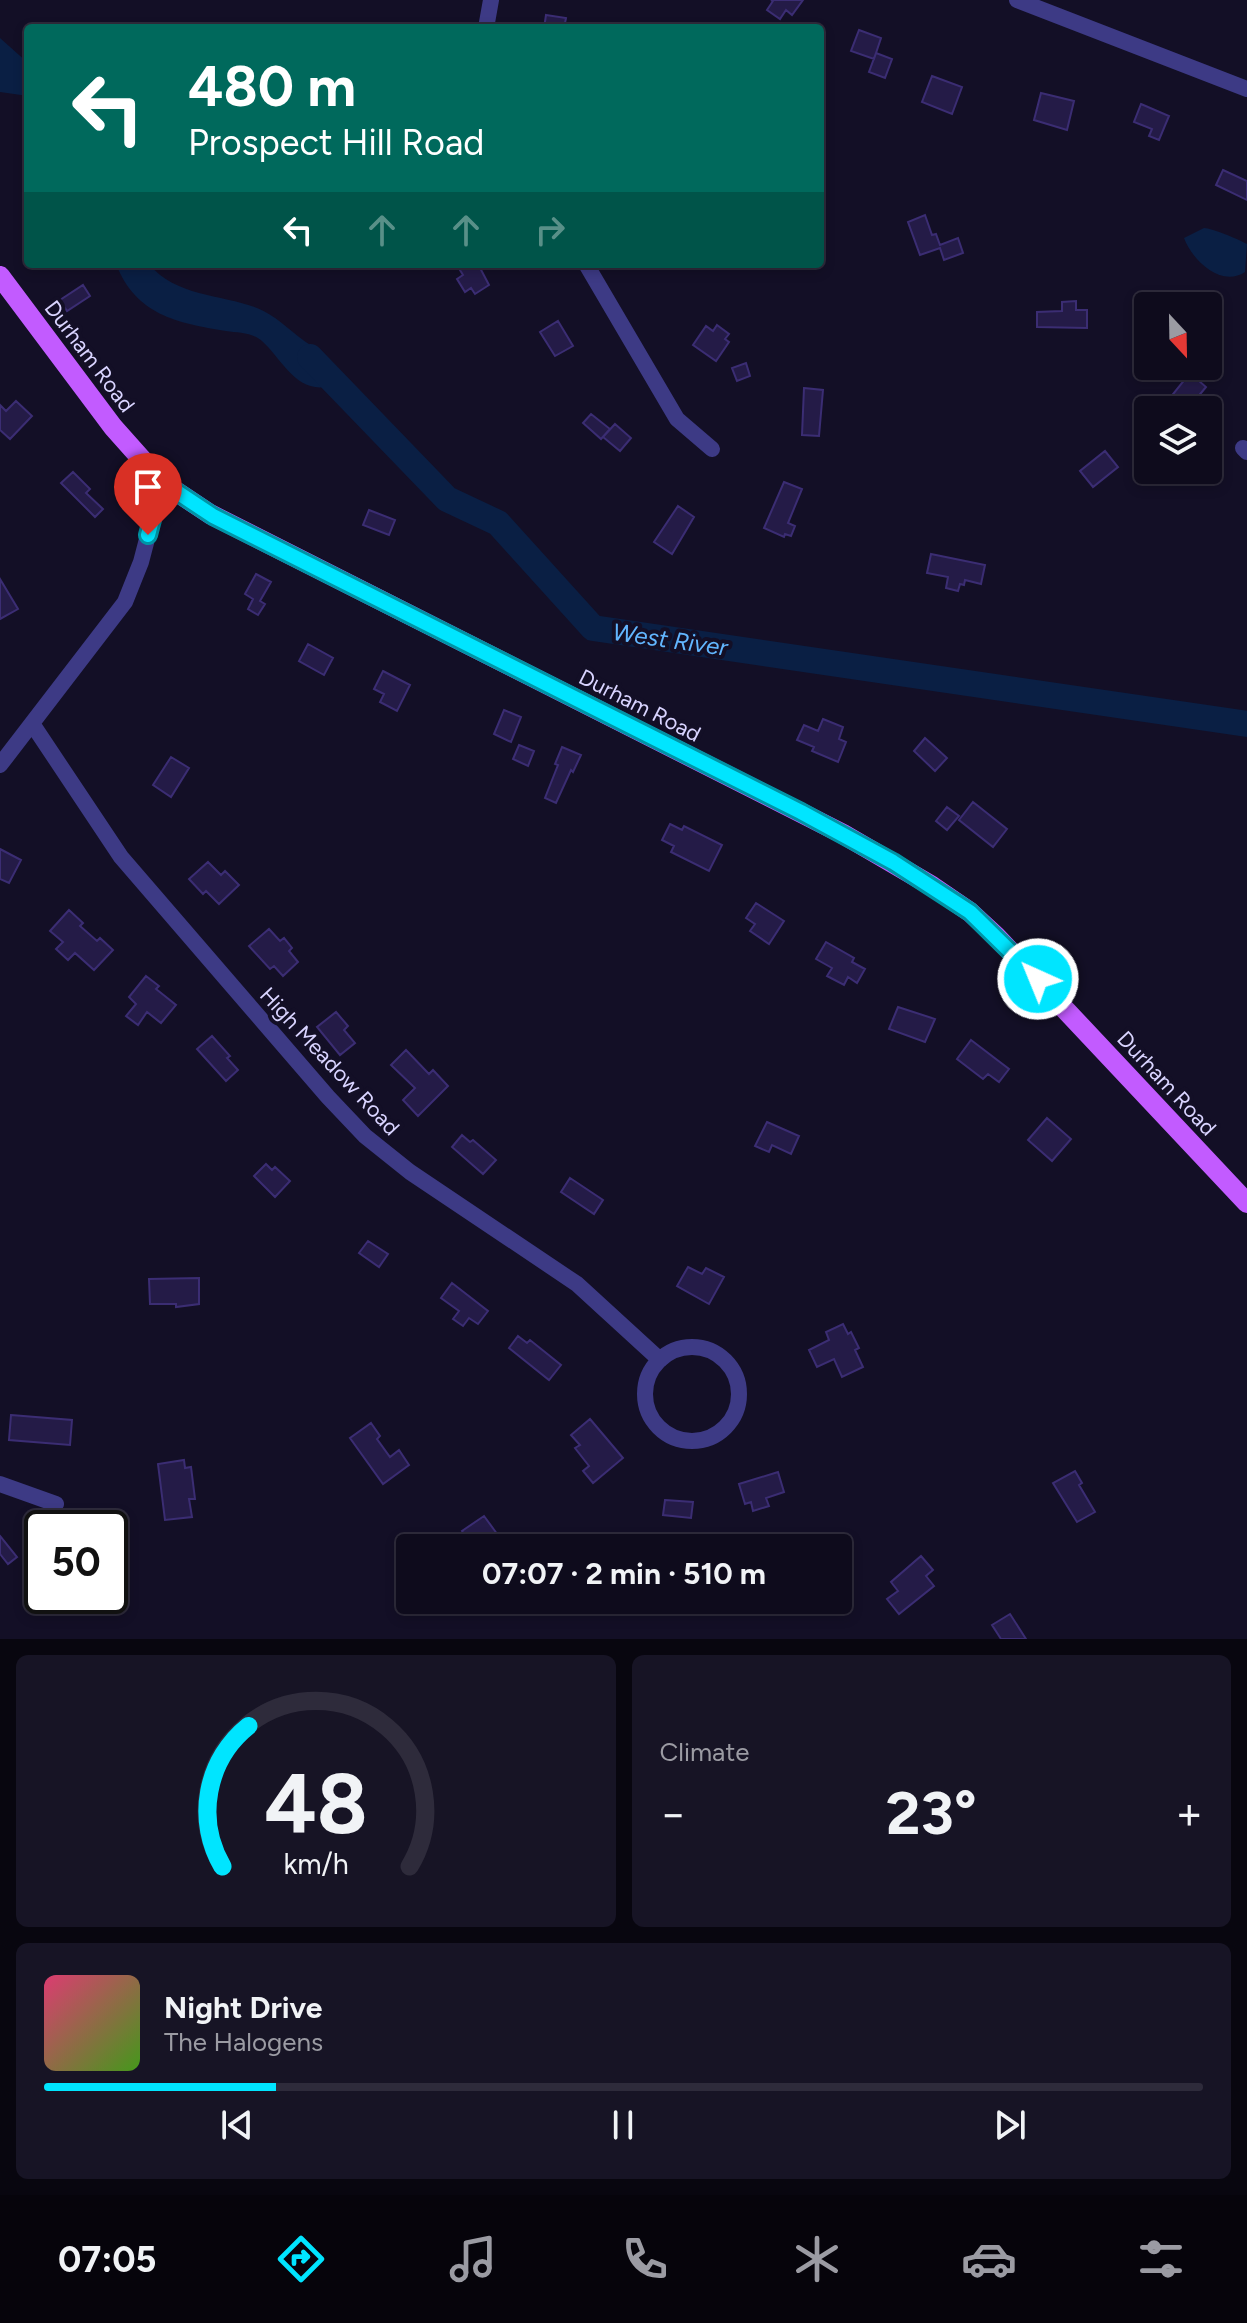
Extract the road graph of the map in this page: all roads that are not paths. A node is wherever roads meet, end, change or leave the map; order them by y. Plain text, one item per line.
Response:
1 (491, 0) edge
2 (1017, 0) edge
3 (487, 24) edge
4 (1247, 89) edge
5 (588, 268) edge
6 (0, 276) edge
7 (712, 449) dead end
8 (162, 482) junction
9 (33, 725) junction
10 (0, 765) edge
11 (1247, 1203) edge
12 (660, 1360) junction
13 (0, 1484) edge
14 (56, 1504) dead end

1 - 3 street
2 - 4 street
5 - 7 street
6 - 8 main road, Durham Road
8 - 9 street
8 - 11 main road, Durham Road
9 - 10 street
9 - 12 street, High Meadow Road
12 - 12 street
13 - 14 street

